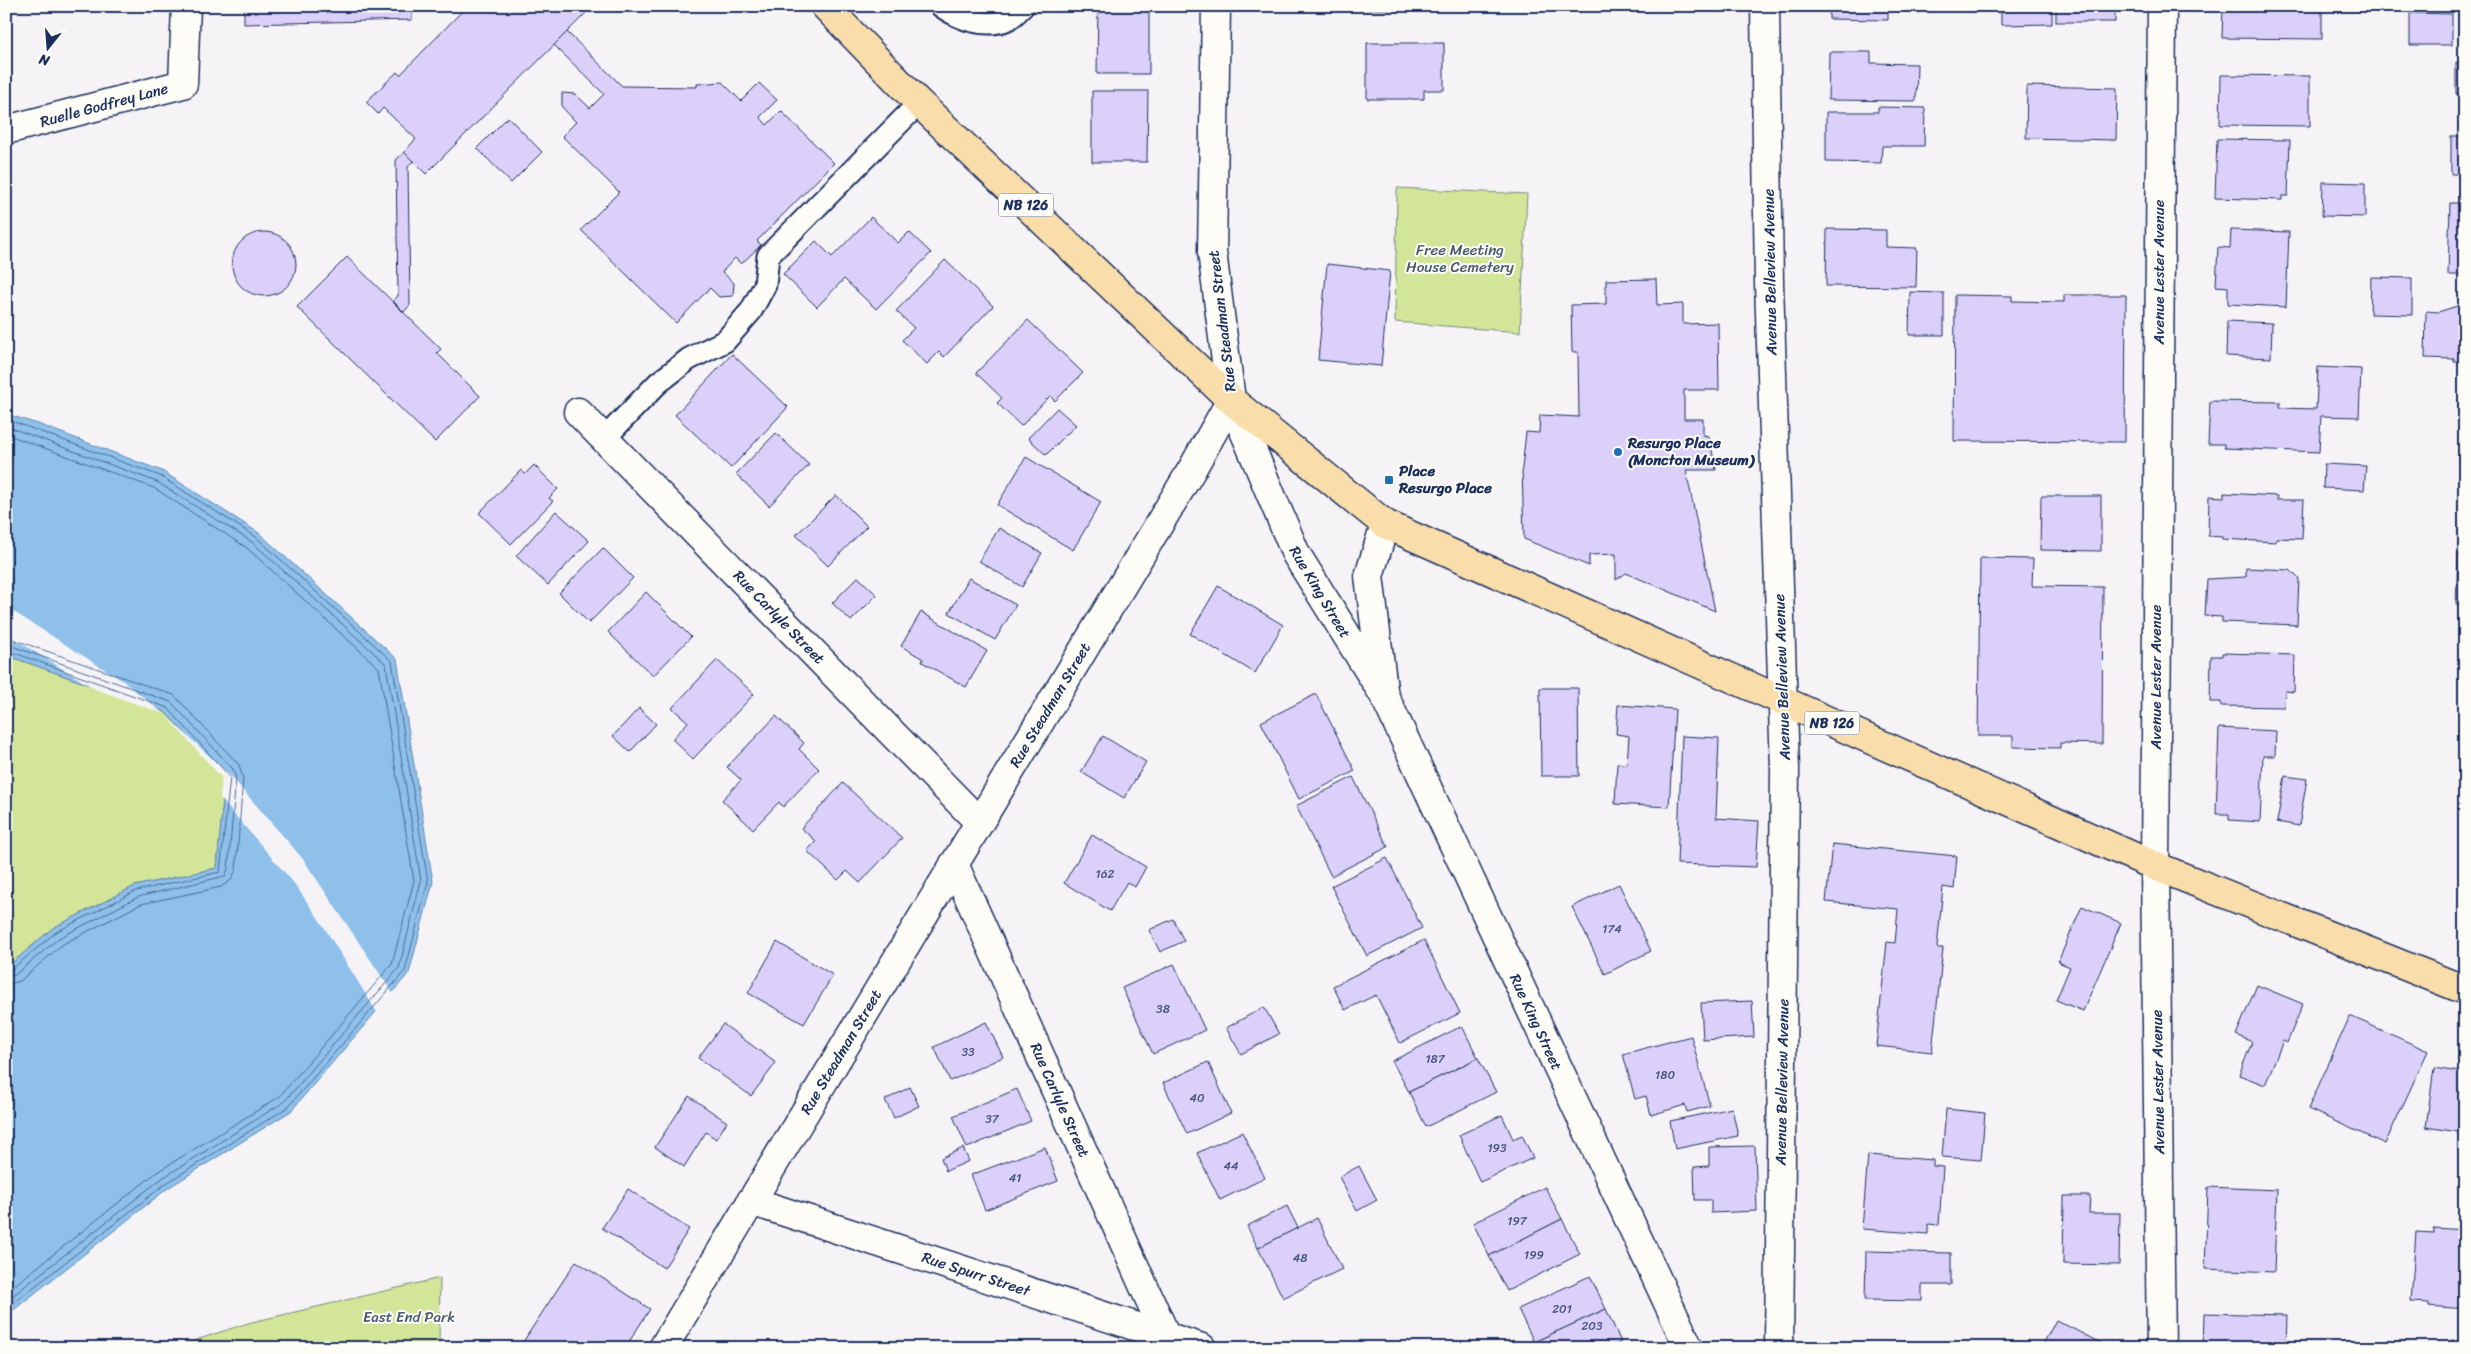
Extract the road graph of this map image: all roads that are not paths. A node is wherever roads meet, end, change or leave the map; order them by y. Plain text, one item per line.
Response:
1 (186, 6) edge
2 (825, 6) edge
3 (941, 6) edge
4 (1023, 6) edge
5 (1216, 6) edge
6 (1765, 6) edge
7 (2162, 6) edge
8 (919, 103) junction
9 (6, 130) edge
10 (1231, 400) junction
11 (578, 412) dead end
12 (604, 438) junction
13 (1385, 524) junction
14 (1384, 696) junction
15 (1783, 701) junction
16 (980, 822) junction
17 (954, 864) junction
18 (2155, 866) junction
19 (2465, 990) edge
20 (751, 1201) junction
21 (1166, 1336) junction
22 (663, 1348) edge
23 (1202, 1348) edge
24 (1689, 1348) edge
25 (1779, 1348) edge
26 (2161, 1348) edge

1 - 9 street, Ruelle Godfrey Lane
2 - 8 main road, NB 126
3 - 4 lane
5 - 10 street, Rue Steadman Street
6 - 15 street, Avenue Belleview Avenue
7 - 18 street, Avenue Lester Avenue
8 - 10 main road, NB 126
8 - 12 lane
10 - 13 main road, NB 126
10 - 14 street, Rue King Street
10 - 16 street, Rue Steadman Street
11 - 12 street, Rue Carlyle Street
12 - 16 street, Rue Carlyle Street
13 - 14 street, Rue King Street
13 - 15 main road, NB 126
14 - 24 street, Rue King Street
15 - 18 main road, NB 126
15 - 25 street, Avenue Belleview Avenue
16 - 17 street, Rue Steadman Street
17 - 20 street, Rue Steadman Street
17 - 21 street, Rue Carlyle Street
18 - 19 main road, NB 126
18 - 26 street, Avenue Lester Avenue
20 - 21 street, Rue Spurr Street
20 - 22 street, Rue Steadman Street
21 - 23 street, Rue Spurr Street

